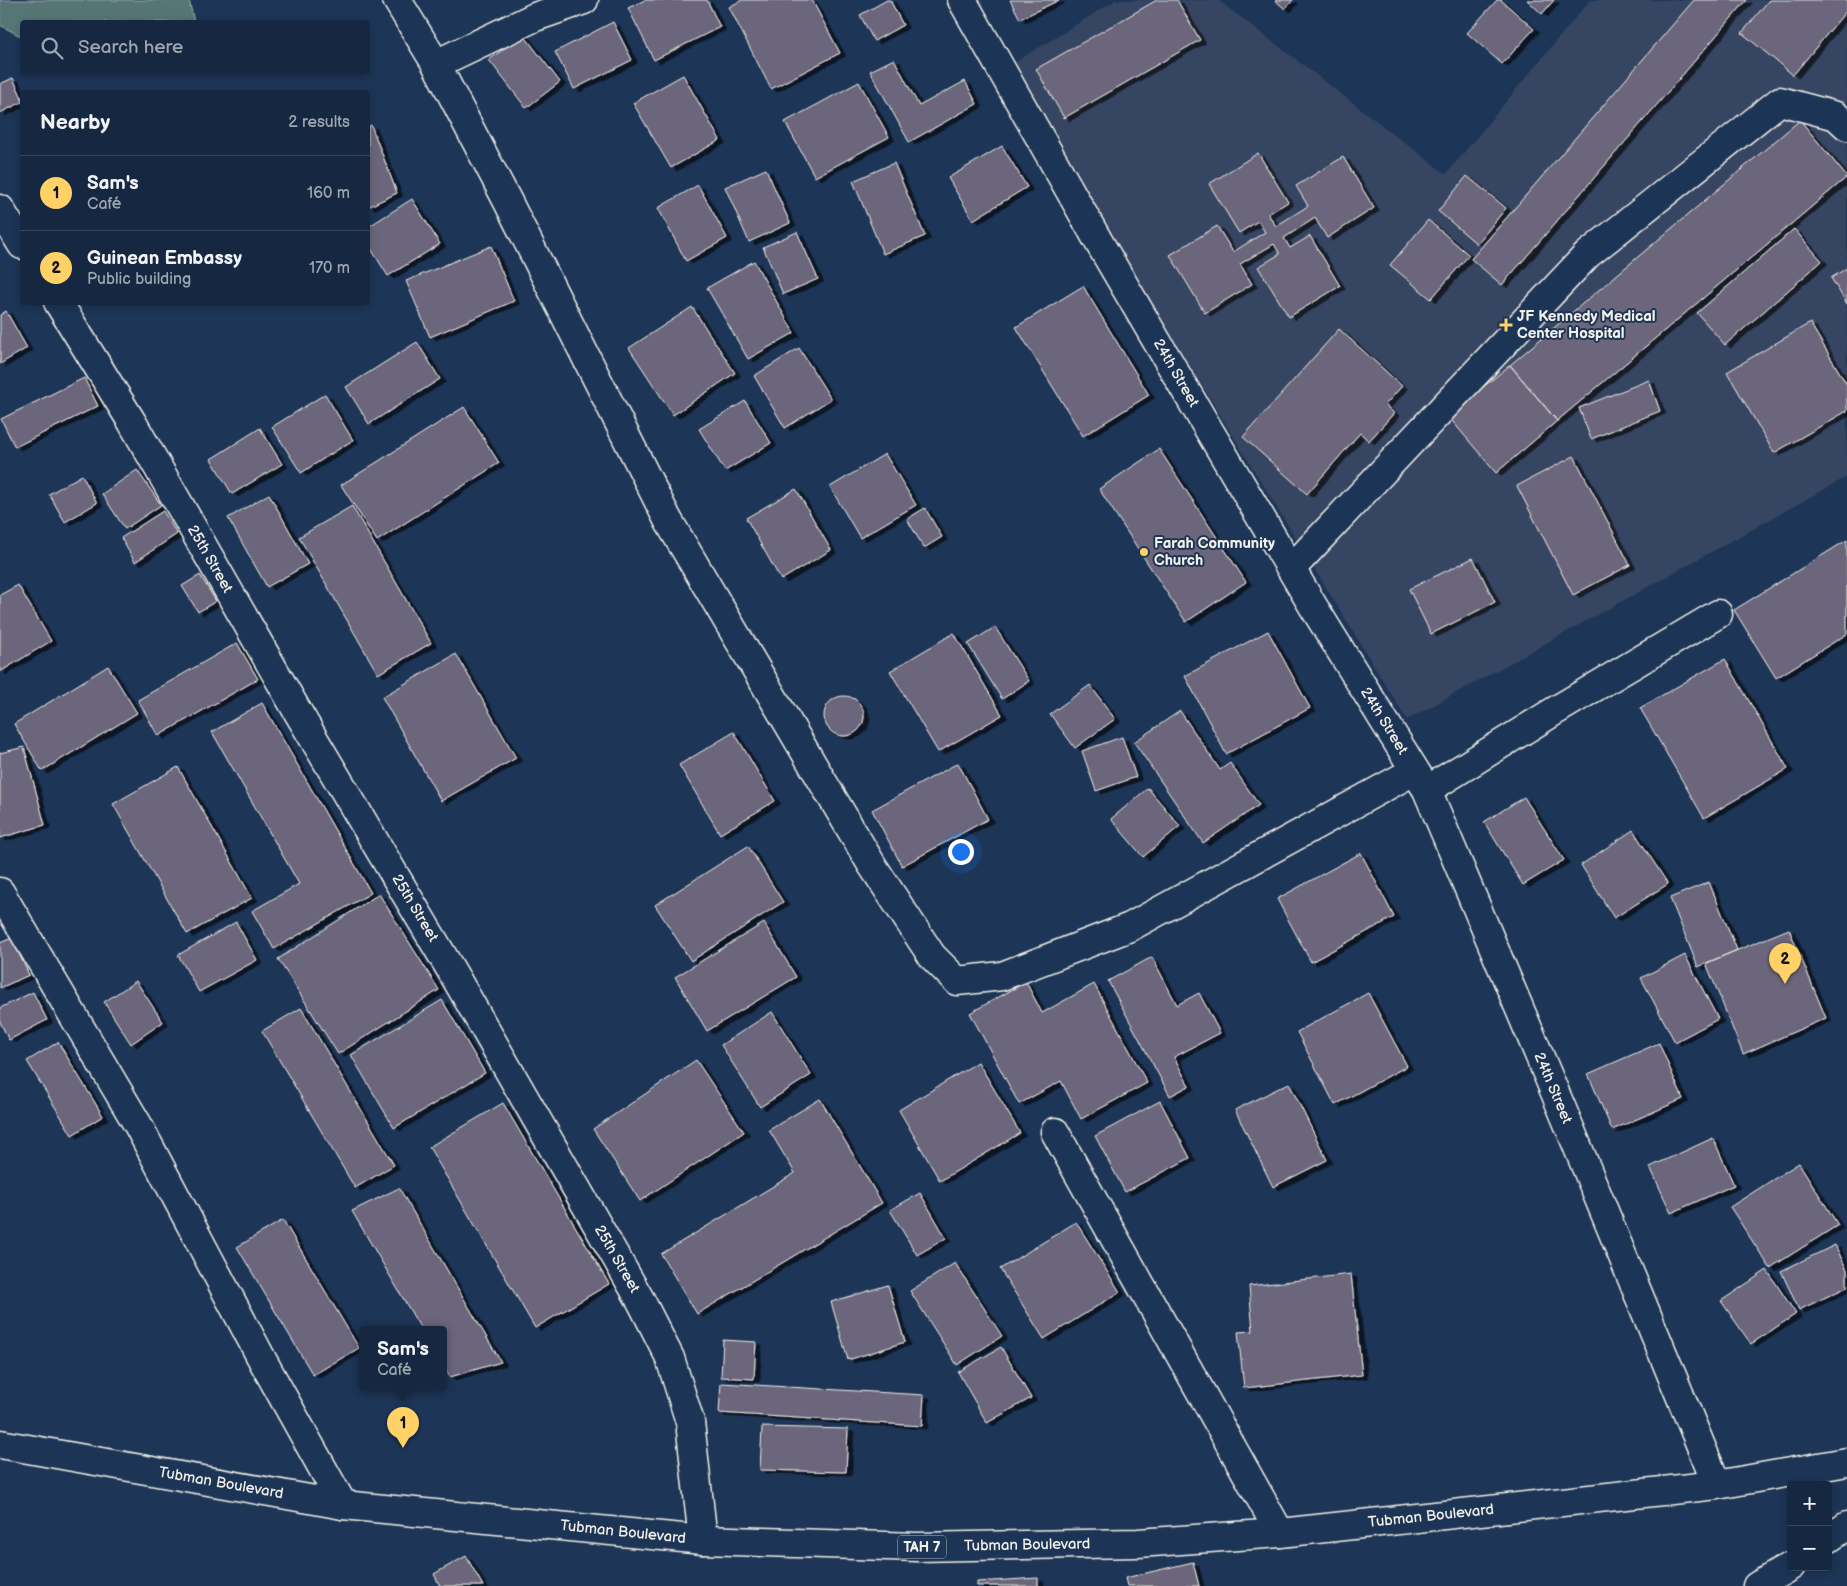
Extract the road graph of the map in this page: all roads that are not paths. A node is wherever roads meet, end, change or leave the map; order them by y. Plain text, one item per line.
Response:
1 (397, 0) edge
2 (584, 0) edge
3 (962, 0) edge
4 (436, 64) junction
5 (1847, 126) edge
6 (0, 209) edge
7 (20, 242) edge
8 (60, 305) edge
9 (1291, 569) junction
10 (1718, 614) dead end
11 (1421, 780) junction
12 (0, 892) edge
13 (1055, 1132) dead end
14 (0, 1444) edge
15 (1847, 1462) edge
16 (1717, 1485) junction
17 (342, 1505) junction
18 (1847, 1526) edge
19 (1280, 1532) junction
20 (1832, 1536) edge
21 (704, 1540) junction
22 (1787, 1568) edge
23 (1757, 1586) edge

1 - 4 main road
2 - 4 main road
3 - 9 main road, 24th Street
4 - 11 main road
5 - 9 main road
6 - 7 main road
8 - 21 main road, 25th Street
9 - 11 main road, 24th Street
10 - 11 main road
11 - 16 main road, 24th Street
12 - 17 main road
13 - 19 main road
14 - 17 main road, Tubman Boulevard / TAH 7
15 - 16 main road, Tubman Boulevard / TAH 7
16 - 19 main road, Tubman Boulevard / TAH 7
17 - 21 main road, Tubman Boulevard / TAH 7
18 - 20 main road
19 - 21 main road, Tubman Boulevard / TAH 7
22 - 23 main road

